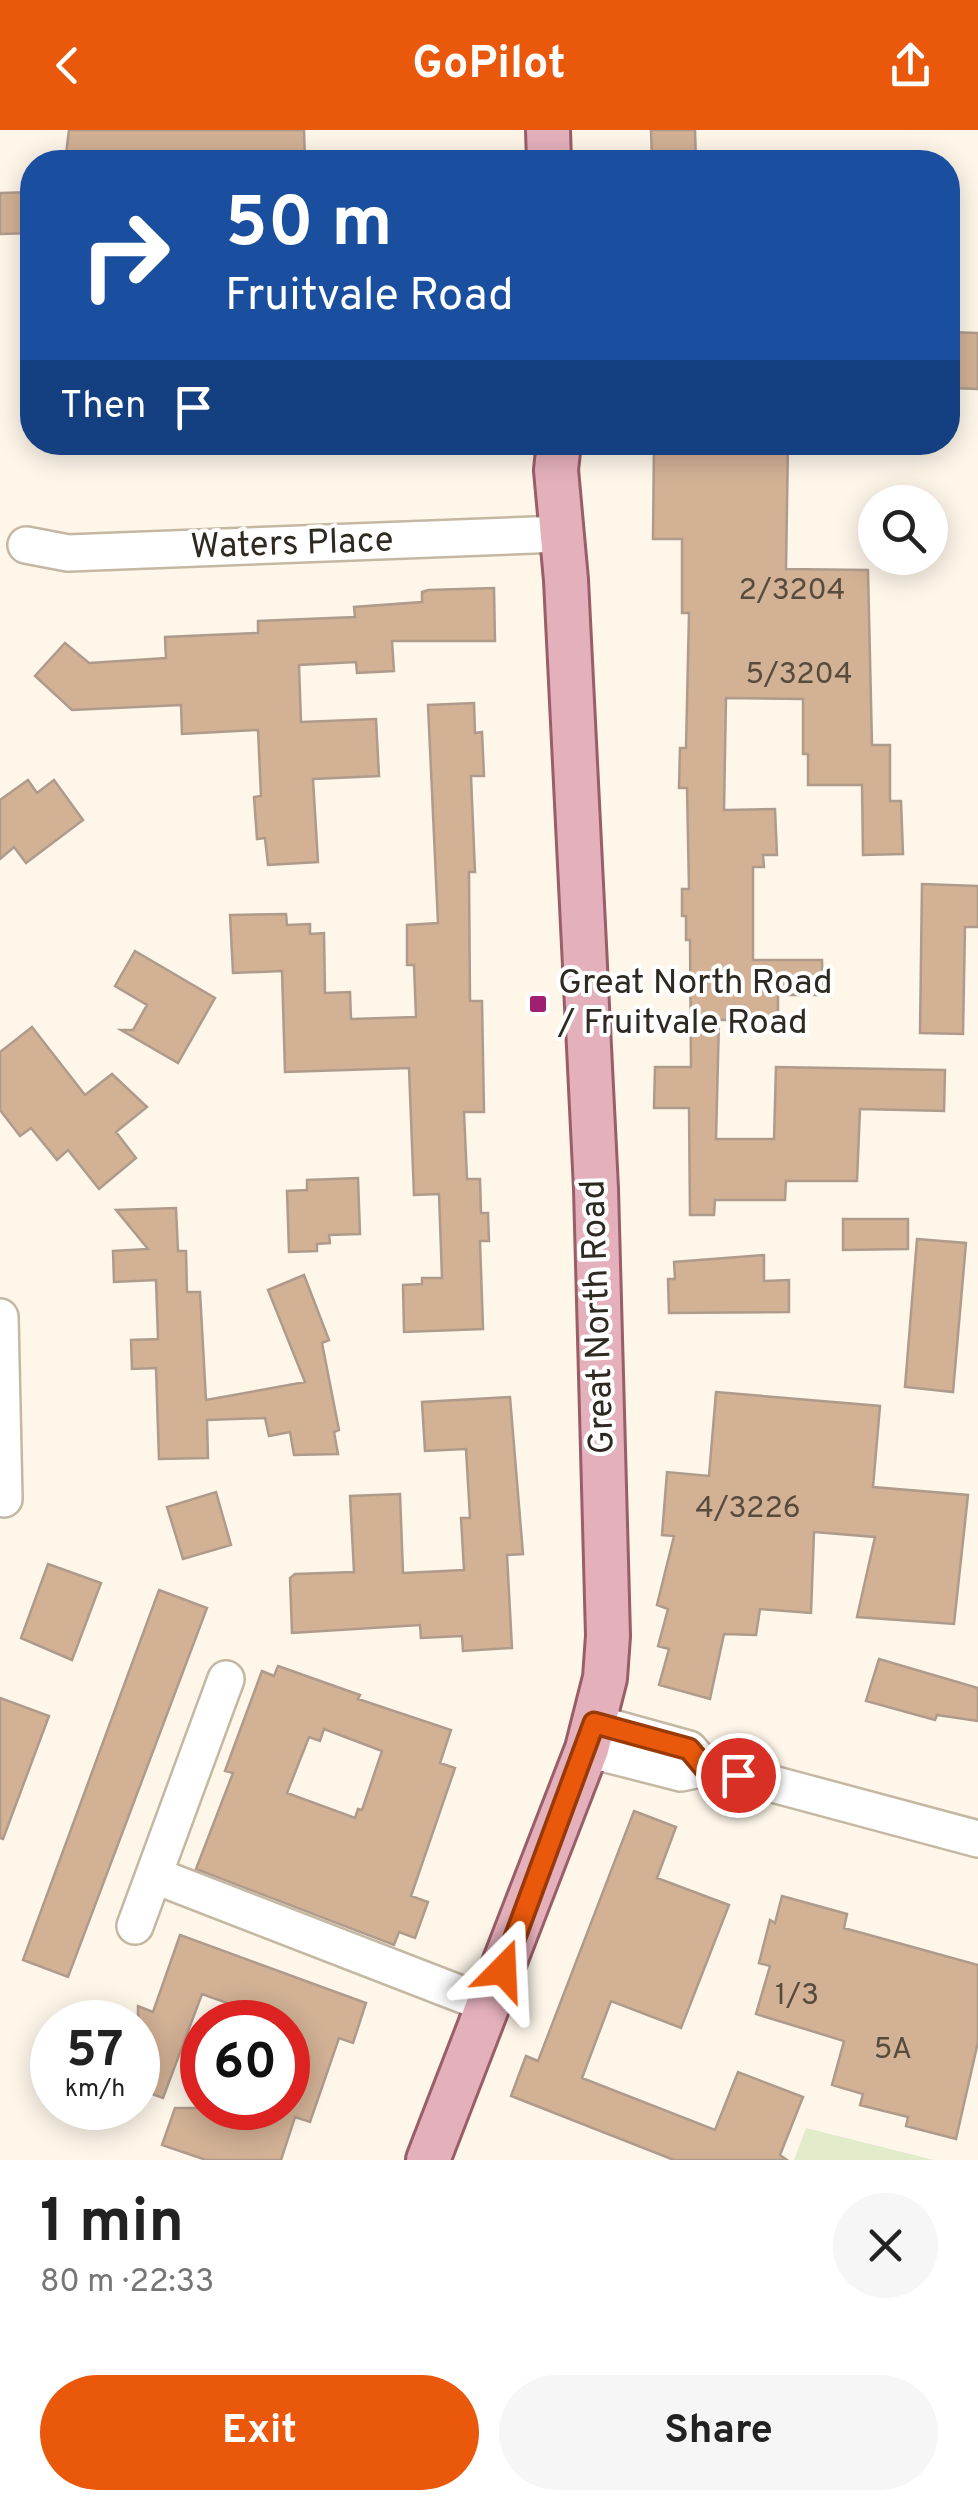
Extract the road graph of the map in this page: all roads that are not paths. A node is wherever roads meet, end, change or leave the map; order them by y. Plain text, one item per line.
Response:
1 (558, 455) edge
2 (560, 534) junction
3 (26, 545) dead end
4 (0, 1317) edge
5 (4, 1499) dead end
6 (226, 1680) dead end
7 (591, 1736) junction
8 (978, 1838) edge
9 (156, 1876) junction
10 (135, 1926) dead end
11 (489, 2005) junction
12 (428, 2160) edge

1 - 2 main road, Great North Road
2 - 3 street, Waters Place
2 - 7 main road, Great North Road
4 - 5 street
6 - 9 street
7 - 8 street
7 - 11 main road, Great North Road
9 - 10 street
9 - 11 street
11 - 12 main road, Great North Road

